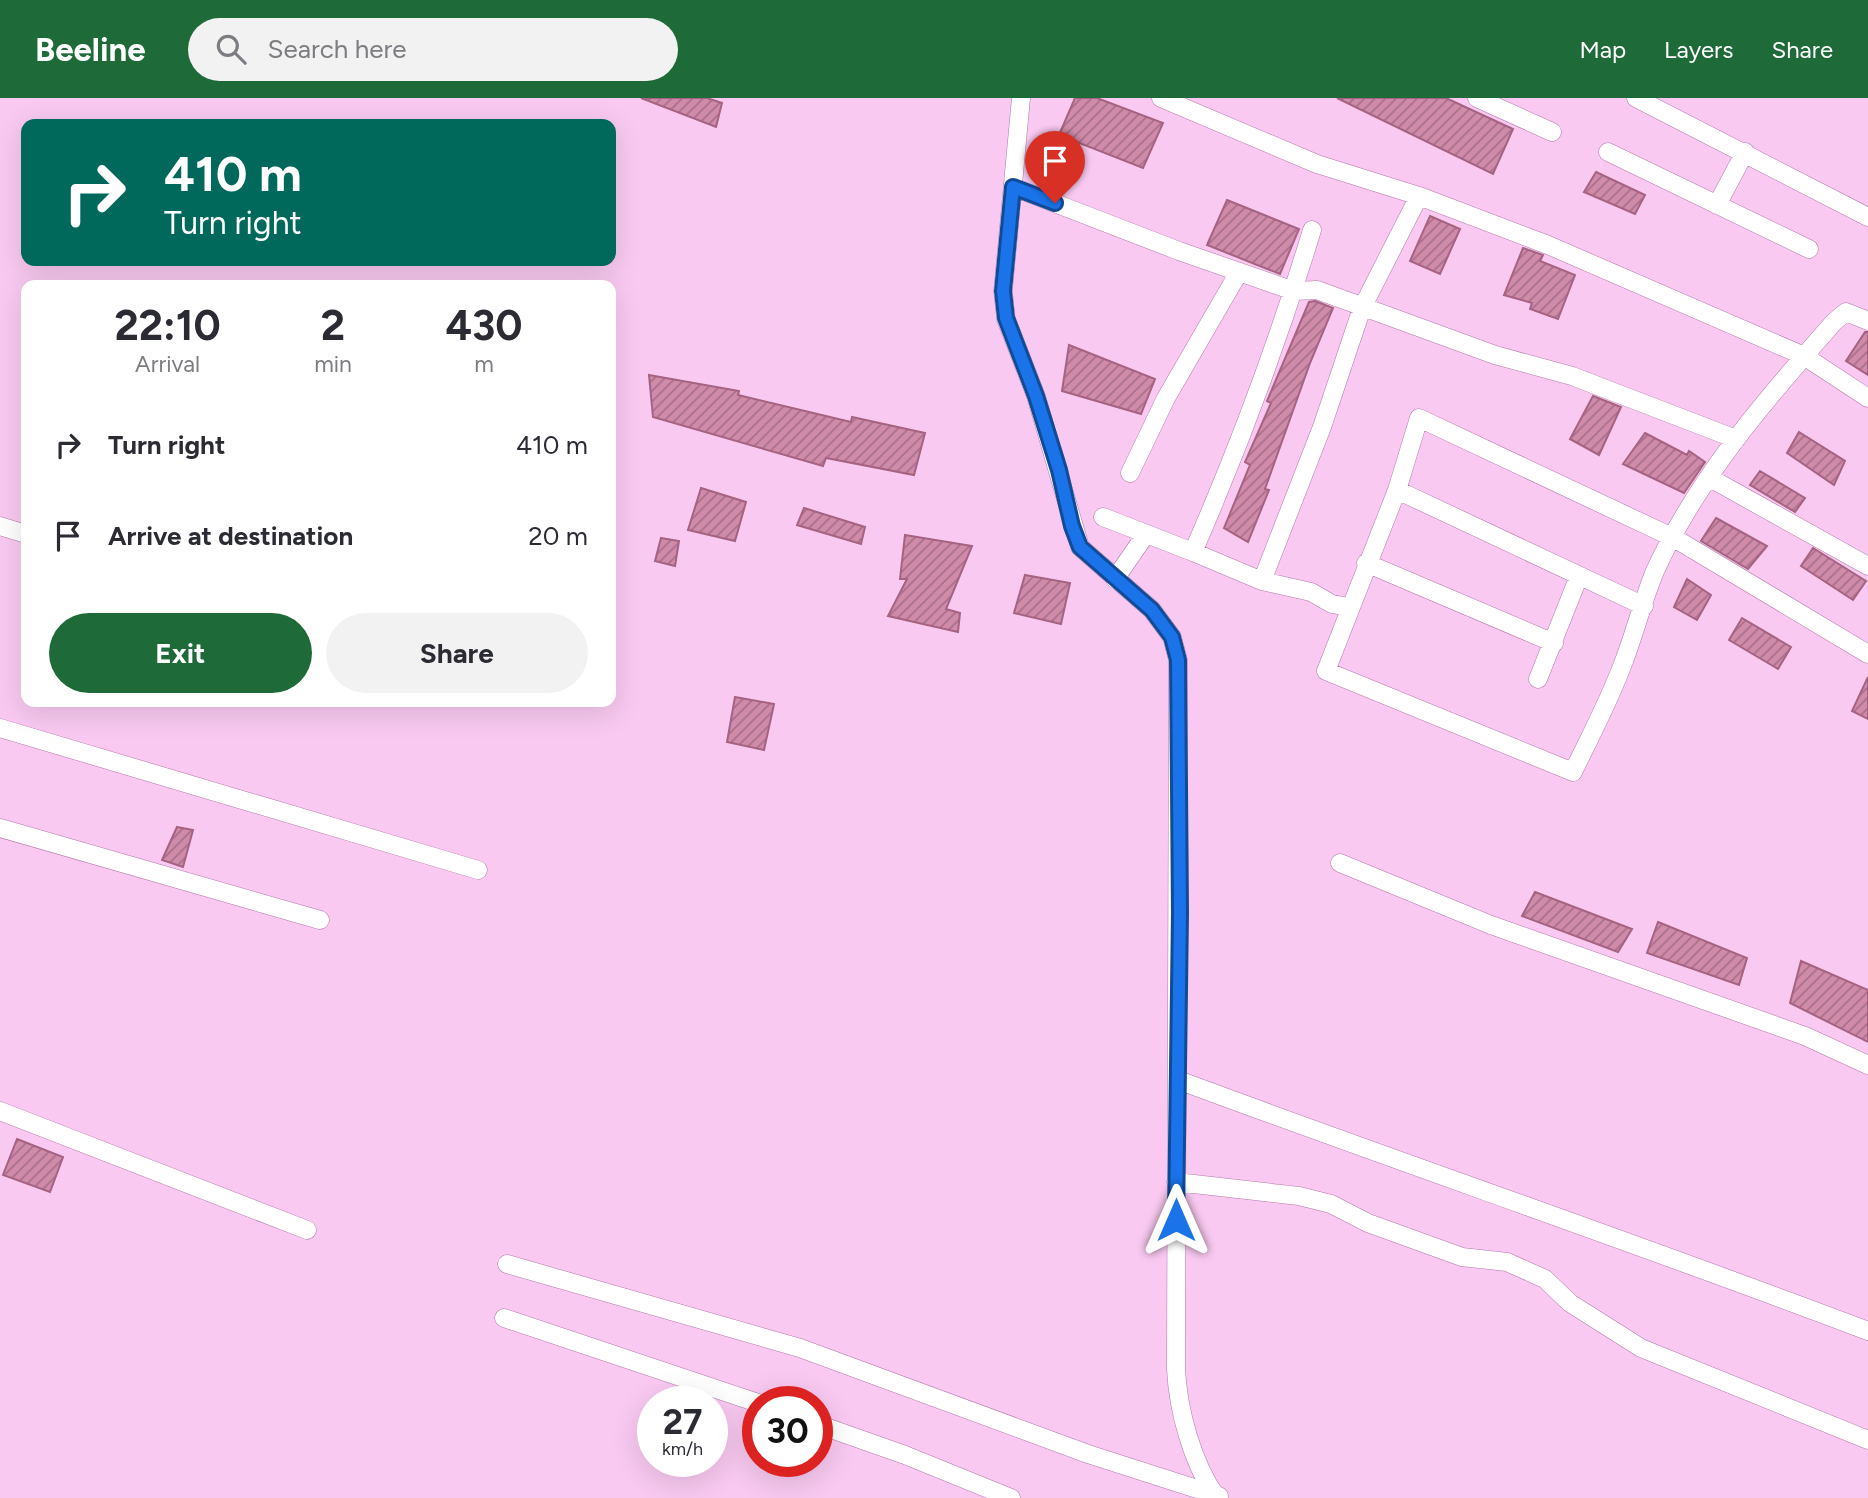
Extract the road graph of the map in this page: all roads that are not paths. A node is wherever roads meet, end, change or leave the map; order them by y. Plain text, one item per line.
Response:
1 (1021, 98) edge
2 (1161, 98) edge
3 (1477, 98) edge
4 (1636, 98) edge
5 (1552, 132) dead end
6 (1608, 152) dead end
7 (1745, 152) junction
8 (1013, 187) junction
9 (1419, 196) junction
10 (1717, 205) junction
11 (1866, 211) edge
12 (1312, 230) dead end
13 (1810, 249) dead end
14 (1239, 272) junction
15 (1294, 291) junction
16 (1362, 308) junction
17 (1868, 321) edge
18 (1804, 356) junction
19 (1868, 398) edge
20 (1736, 439) junction
21 (1130, 473) dead end
22 (1710, 478) junction
23 (1397, 490) junction
24 (1103, 516) dead end
25 (0, 526) edge
26 (21, 532) edge
27 (1146, 534) junction
28 (1674, 538) junction
29 (1193, 552) junction
30 (1366, 563) junction
31 (1868, 566) edge
32 (1579, 576) junction
33 (1115, 579) junction
34 (1262, 581) junction
35 (1644, 606) junction
36 (1349, 607) junction
37 (1554, 643) junction
38 (1868, 654) edge
39 (1538, 678) dead end
40 (0, 728) edge
41 (0, 828) edge
42 (1340, 863) dead end
43 (478, 870) dead end
44 (320, 920) dead end
45 (1868, 1065) edge
46 (1178, 1080) junction
47 (0, 1111) edge
48 (1176, 1182) junction
49 (307, 1230) dead end
50 (508, 1264) dead end
51 (504, 1318) dead end
52 (1868, 1331) edge
53 (742, 1399) edge
54 (833, 1430) edge
55 (1868, 1440) edge
56 (1218, 1496) edge
57 (1012, 1498) edge

1 - 8 street
2 - 9 street
3 - 5 street
4 - 7 street
6 - 10 street
7 - 10 street
7 - 11 street
8 - 14 street
8 - 33 street
9 - 16 street
9 - 18 street
10 - 13 street
12 - 15 street
14 - 15 street
14 - 21 street
15 - 16 street
15 - 29 street
16 - 20 street
16 - 34 street
17 - 18 street
18 - 19 street
18 - 20 street
20 - 22 street
22 - 28 street
22 - 31 street
23 - 28 street
23 - 30 street
23 - 32 street
24 - 27 street
25 - 26 street
27 - 29 street
27 - 33 street
28 - 35 street
28 - 38 street
29 - 34 street
30 - 36 street
30 - 37 street
32 - 35 street
32 - 37 street
33 - 46 street
34 - 36 street
35 - 36 street
37 - 39 street
40 - 43 street
41 - 44 street
42 - 45 street
46 - 48 street
46 - 52 street
47 - 49 street
48 - 55 street
48 - 56 street
50 - 56 street
51 - 53 street
54 - 57 street

